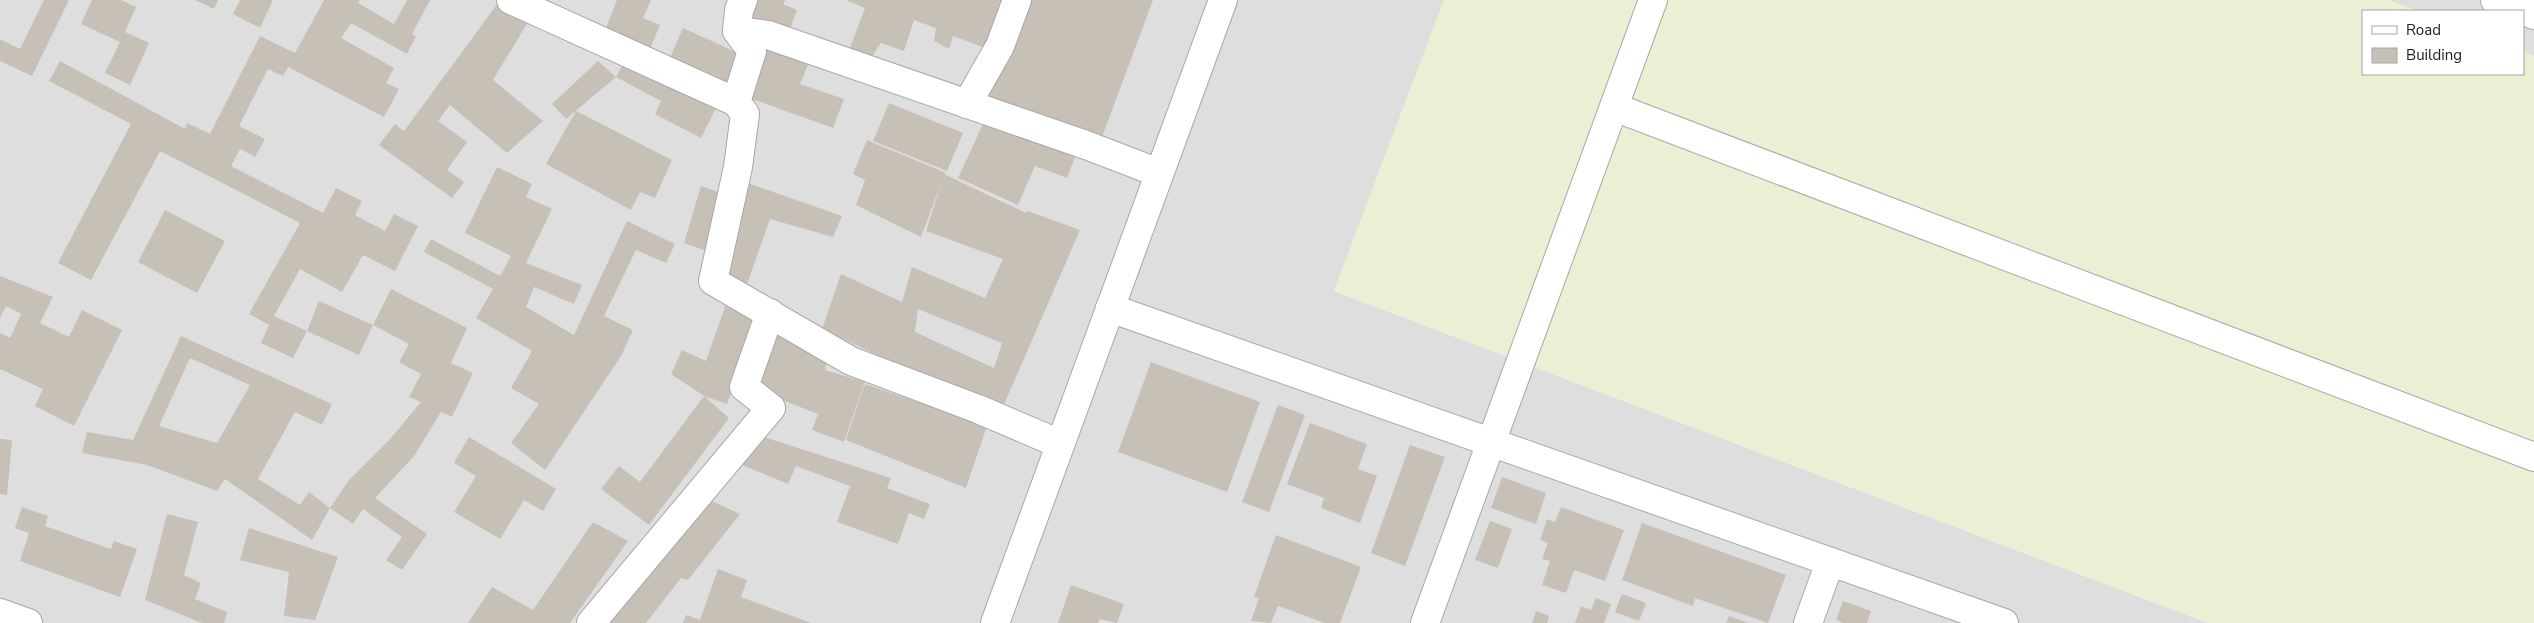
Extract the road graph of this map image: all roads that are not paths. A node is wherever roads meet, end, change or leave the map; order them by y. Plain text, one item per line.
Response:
1 (512, 0) edge
2 (743, 0) edge
3 (1017, 0) edge
4 (1223, 0) edge
5 (1653, 0) edge
6 (2495, 0) edge
7 (2521, 10) edge
8 (737, 31) junction
9 (736, 102) junction
10 (967, 104) junction
11 (1614, 107) junction
12 (1159, 173) junction
13 (1110, 308) junction
14 (770, 313) junction
15 (1491, 442) junction
16 (1060, 444) junction
17 (2534, 457) edge
18 (1830, 562) junction
19 (0, 613) edge
20 (28, 623) edge
21 (591, 623) edge
22 (995, 623) edge
23 (1425, 623) edge
24 (1808, 623) edge
25 (2004, 623) edge

1 - 9 street
2 - 8 street
3 - 10 street
4 - 12 street
5 - 11 street
6 - 7 street
8 - 9 street
8 - 10 street
9 - 14 street
10 - 12 street
11 - 15 street
11 - 17 street
12 - 13 street
13 - 15 street
13 - 16 street
14 - 16 street
14 - 21 street
15 - 18 street
15 - 23 street
16 - 22 street
18 - 24 street
18 - 25 street
19 - 20 street

